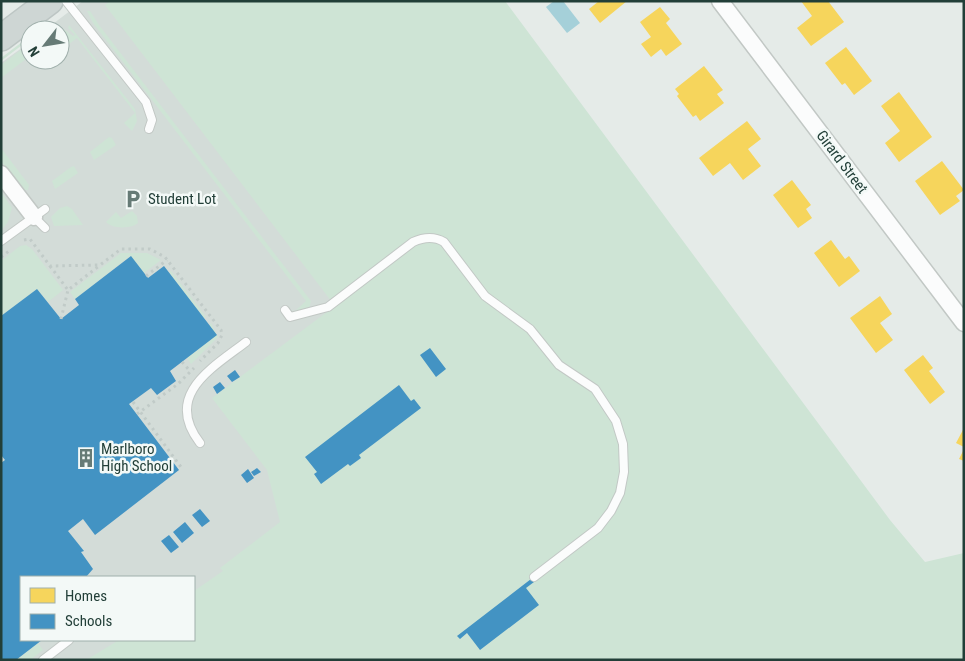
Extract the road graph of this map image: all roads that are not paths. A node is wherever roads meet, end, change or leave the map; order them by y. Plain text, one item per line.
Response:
1 (50, 1) edge
2 (66, 1) edge
3 (720, 1) edge
4 (1, 38) edge
5 (148, 128) dead end
6 (1, 174) edge
7 (41, 218) joint
8 (1, 241) edge
9 (285, 310) dead end
10 (964, 323) edge
11 (246, 342) dead end
12 (200, 443) dead end
13 (534, 578) dead end
14 (68, 641) edge
15 (43, 660) edge

1 - 4 main road
2 - 5 lane
3 - 10 street, Girard Street
6 - 7 street
7 - 8 lane
9 - 13 lane
11 - 12 lane
14 - 15 lane

